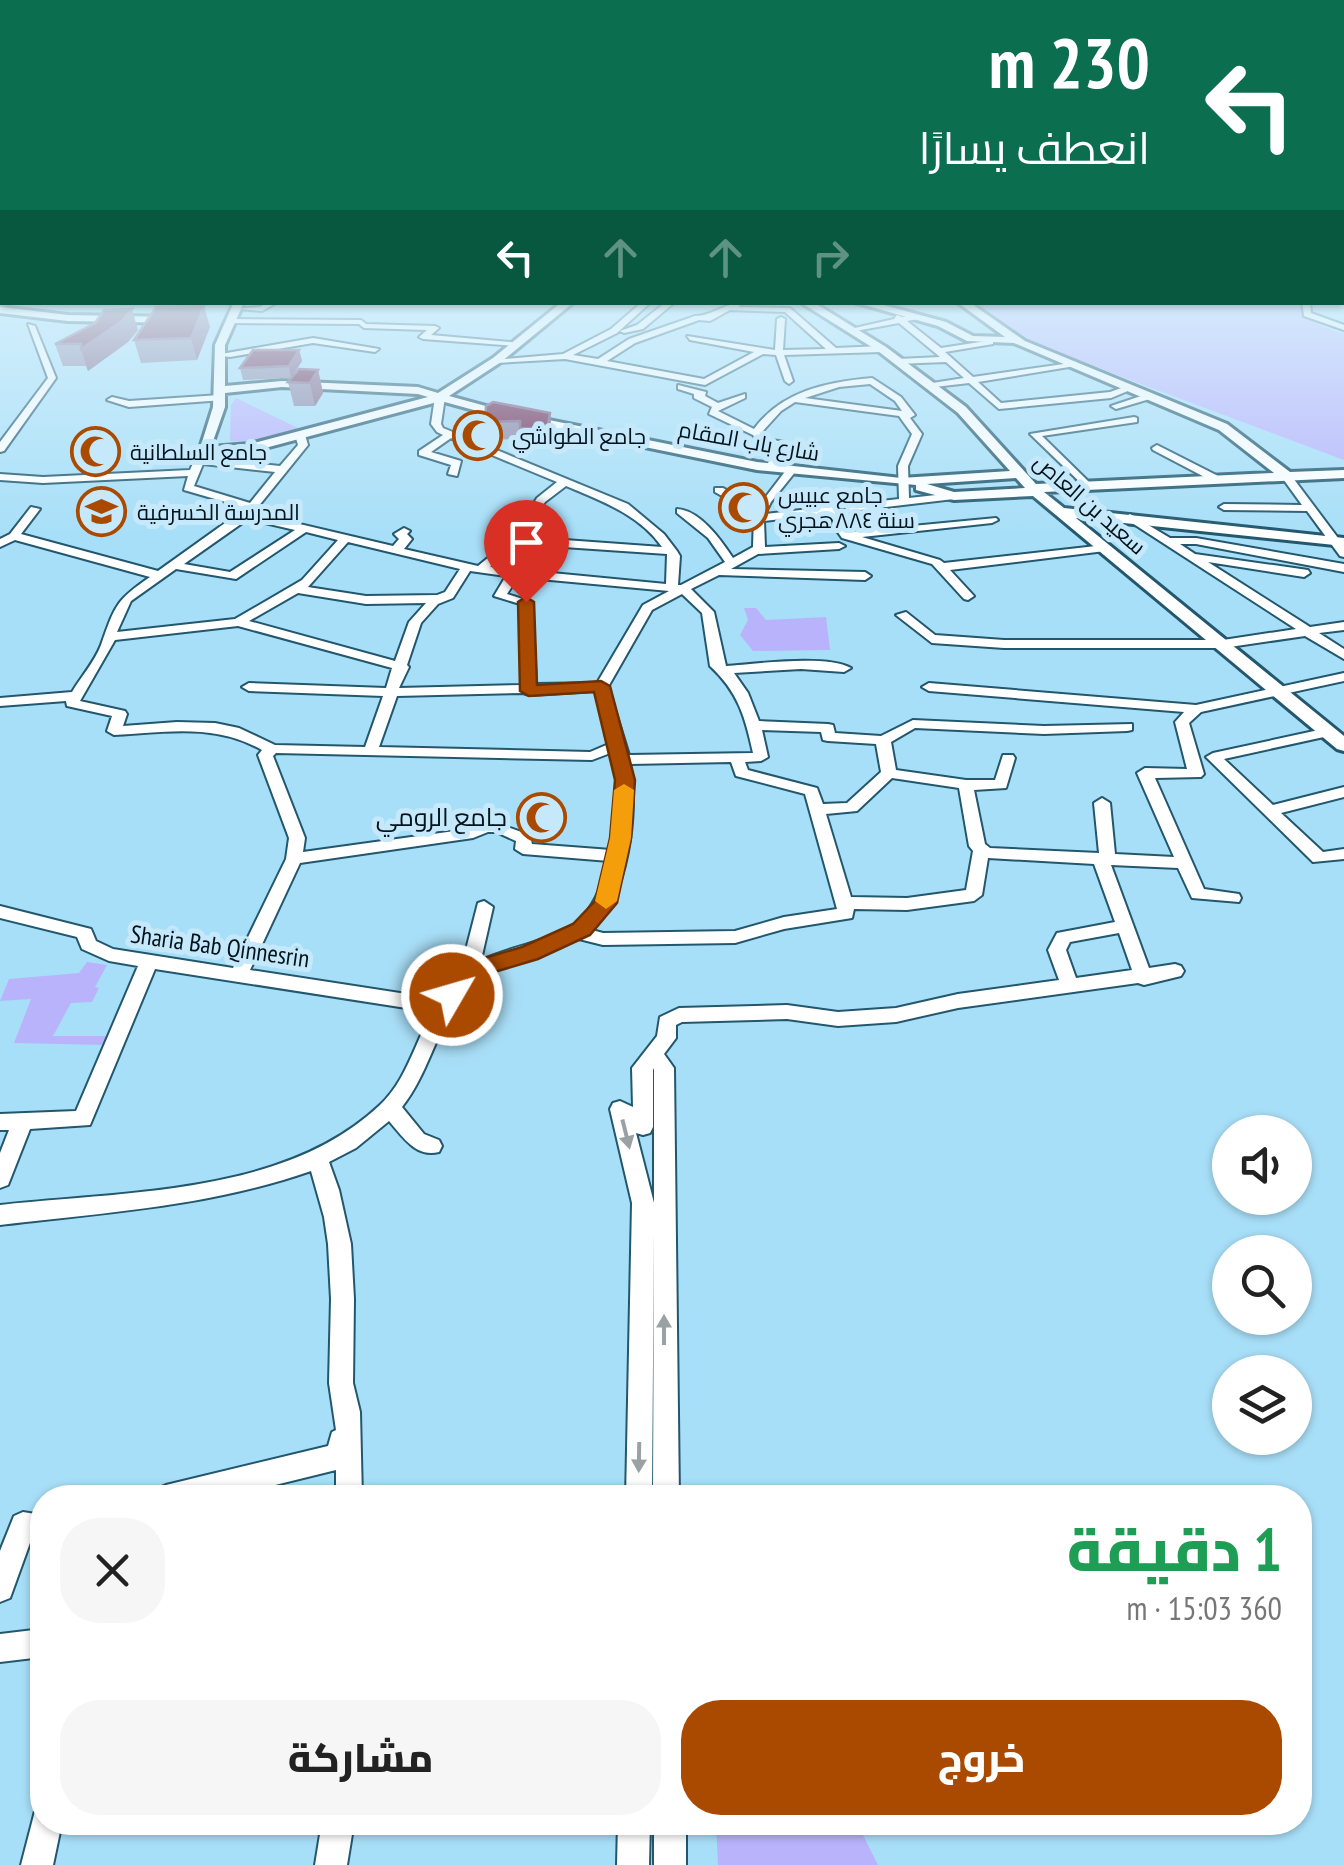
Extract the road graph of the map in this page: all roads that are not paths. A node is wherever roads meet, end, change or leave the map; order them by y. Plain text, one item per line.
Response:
1 (43, 359) edge
2 (219, 359) edge
3 (514, 359) edge
4 (580, 359) edge
5 (604, 359) edge
6 (748, 359) edge
7 (781, 359) edge
8 (894, 359) edge
9 (917, 359) edge
10 (948, 359) edge
11 (1056, 359) edge
12 (497, 360) joint
13 (898, 362) junction
14 (598, 363) junction
15 (1071, 366) junction
16 (672, 379) junction
17 (789, 381) dead end
18 (974, 381) junction
19 (929, 386) junction
20 (1130, 388) junction
21 (220, 394) junction
22 (445, 394) junction
23 (742, 396) dead end
24 (1150, 396) junction
25 (795, 398) junction
26 (112, 400) dead end
27 (1116, 406) dead end
28 (718, 407) junction
29 (903, 415) junction
30 (1134, 420) dead end
31 (451, 433) junction
32 (756, 433) junction
33 (300, 435) junction
34 (1157, 448) dead end
35 (0, 449) edge
36 (201, 456) junction
37 (769, 468) junction
38 (284, 470) junction
39 (792, 471) junction
40 (193, 473) junction
41 (452, 474) dead end
42 (1019, 474) junction
43 (1344, 474) edge
44 (1286, 476) junction
45 (0, 477) edge
46 (1218, 480) junction
47 (564, 482) junction
48 (902, 482) junction
49 (1086, 486) junction
50 (719, 490) dead end
51 (1034, 490) junction
52 (954, 496) junction
53 (904, 501) junction
54 (1224, 507) dead end
55 (1309, 508) junction
56 (35, 509) dead end
57 (828, 510) junction
58 (250, 511) junction
59 (681, 511) dead end
60 (1061, 512) junction
61 (759, 516) junction
62 (1130, 517) junction
63 (992, 520) dead end
64 (306, 528) junction
65 (404, 531) dead end
66 (14, 536) junction
67 (346, 537) junction
68 (516, 540) junction
69 (842, 541) junction
70 (1166, 541) junction
71 (0, 544) edge
72 (1341, 545) edge
73 (1105, 548) junction
74 (397, 549) junction
75 (671, 551) junction
76 (755, 551) junction
77 (1192, 556) junction
78 (172, 564) junction
79 (941, 567) junction
80 (473, 568) junction
81 (726, 568) junction
82 (1344, 568) edge
83 (514, 573) junction
84 (158, 575) junction
85 (866, 576) dead end
86 (1344, 579) edge
87 (678, 588) junction
88 (298, 590) junction
89 (968, 596) dead end
90 (441, 599) junction
91 (902, 615) dead end
92 (238, 622) junction
93 (1344, 626) edge
94 (1308, 631) junction
95 (110, 637) junction
96 (1223, 644) junction
97 (1344, 655) edge
98 (402, 667) junction
99 (844, 668) dead end
100 (726, 670) junction
101 (1344, 677) edge
102 (601, 686) junction
103 (249, 687) dead end
104 (929, 687) dead end
105 (1278, 690) junction
106 (529, 691) junction
107 (389, 692) junction
108 (77, 696) junction
109 (0, 702) edge
110 (1196, 709) junction
111 (754, 725) junction
112 (1126, 727) dead end
113 (1337, 737) edge
114 (883, 740) junction
115 (272, 749) junction
116 (370, 752) junction
117 (618, 753) junction
118 (737, 758) junction
119 (1008, 758) dead end
120 (889, 773) junction
121 (966, 785) junction
122 (1344, 792) edge
123 (1102, 803) dead end
124 (815, 810) junction
125 (1269, 811) junction
126 (981, 850) junction
127 (1344, 854) edge
128 (616, 856) junction
129 (294, 859) junction
130 (1100, 861) junction
131 (1182, 864) junction
132 (1233, 898) dead end
133 (844, 903) junction
134 (484, 907) dead end
135 (0, 912) edge
136 (1123, 926) junction
137 (575, 932) junction
138 (150, 962) junction
139 (1175, 971) dead end
140 (238, 976) junction
141 (469, 976) junction
142 (1144, 978) junction
143 (1069, 984) junction
144 (446, 1007) junction
145 (652, 1053) junction
146 (391, 1108) junction
147 (23, 1121) junction
148 (0, 1122) edge
149 (432, 1146) dead end
150 (319, 1163) junction
151 (0, 1179) edge
152 (0, 1215) edge
153 (340, 1386) junction
154 (220, 1485) edge
155 (349, 1485) edge
156 (639, 1485) edge
157 (666, 1485) edge
158 (30, 1526) edge
159 (0, 1588) edge
160 (30, 1644) edge
161 (0, 1648) edge
162 (43, 1835) edge
163 (336, 1835) edge
164 (634, 1835) edge
165 (670, 1835) edge
166 (36, 1865) edge
167 (331, 1865) edge
168 (633, 1865) edge
169 (670, 1865) edge

1 - 35 street
2 - 21 street
3 - 12 street
4 - 14 street
5 - 14 street
6 - 16 street
7 - 17 street
8 - 13 street, سعيد بن العاص
9 - 13 street
10 - 18 street
11 - 15 street
12 - 22 street
13 - 19 street, سعيد بن العاص
14 - 16 street
15 - 18 street
15 - 20 street
16 - 28 street
18 - 19 street
18 - 20 street
19 - 42 street, سعيد بن العاص
20 - 24 street
21 - 22 street, شارع باب المقام
21 - 26 street
21 - 36 street
22 - 31 street
22 - 33 street
22 - 37 street, شارع باب المقام
23 - 28 street
24 - 27 street
24 - 44 street
25 - 29 street
25 - 29 street
25 - 32 street
28 - 32 street
29 - 48 street
30 - 49 street
31 - 41 street
31 - 47 street
32 - 37 street
33 - 36 street
33 - 38 street
34 - 46 street
36 - 38 street
36 - 40 street
37 - 39 street, شارع باب المقام
38 - 58 street
39 - 48 street, شارع باب المقام
39 - 61 street
40 - 45 street
40 - 58 street
42 - 48 street, شارع باب المقام
42 - 51 street, سعيد بن العاص
43 - 44 street
44 - 46 street
44 - 55 street
46 - 49 street
47 - 68 street
47 - 75 street
48 - 52 street
48 - 53 street
49 - 51 street
50 - 61 street
51 - 52 street
51 - 60 street, سعيد بن العاص
52 - 53 street
53 - 57 street
54 - 55 street
55 - 72 street
56 - 66 street
57 - 61 street
57 - 69 street
58 - 64 street
58 - 78 street
59 - 81 street
60 - 62 street
60 - 73 street, سعيد بن العاص
61 - 76 street
62 - 70 street
62 - 72 street
63 - 69 street
64 - 67 street
64 - 78 street
65 - 74 street
66 - 71 street
66 - 84 street
67 - 74 street
67 - 88 street
68 - 75 street
68 - 80 street
69 - 76 street
69 - 79 street
70 - 77 street
70 - 82 street
73 - 79 street
73 - 96 street, سعيد بن العاص
74 - 80 street
75 - 87 street
76 - 81 street
77 - 86 street
77 - 94 street
78 - 84 street
79 - 89 street
80 - 83 street
80 - 90 street
81 - 85 street
81 - 87 street
83 - 87 street
83 - 106 street
84 - 95 street
87 - 100 street
87 - 102 street
88 - 90 street
88 - 92 street
90 - 98 street
91 - 96 street
92 - 95 street
92 - 98 street
93 - 94 street
94 - 96 street
94 - 97 street
95 - 108 street
96 - 105 street, سعيد بن العاص
98 - 107 street
99 - 100 street
100 - 111 street
101 - 105 street
102 - 106 street
102 - 117 street
103 - 107 street
104 - 110 street
105 - 110 street
105 - 113 street, سعيد بن العاص
106 - 107 street
107 - 116 street
108 - 109 street
108 - 115 street
110 - 131 street
111 - 114 street
111 - 118 street
112 - 114 street
113 - 125 street
114 - 120 street
115 - 116 street
115 - 129 street
116 - 117 street
117 - 118 street
117 - 128 street
118 - 124 street
119 - 121 street
120 - 121 street
120 - 124 street
121 - 126 street
122 - 125 street
123 - 130 street
124 - 133 street
125 - 127 street
126 - 130 street
126 - 133 street
128 - 129 street
128 - 137 street
129 - 140 street
130 - 131 street
130 - 136 street
131 - 132 street
133 - 137 street
134 - 141 street
135 - 138 street, Sharia Bab Qinnesrin
136 - 142 street
136 - 143 street
137 - 141 street
138 - 140 street, Sharia Bab Qinnesrin
138 - 147 street
139 - 142 street
140 - 144 street, Sharia Bab Qinnesrin
141 - 144 street
142 - 143 street
143 - 145 street
144 - 146 street
145 -> 156 street
157 -> 145 street
146 - 149 street
146 - 150 street
147 - 148 street
147 - 151 street
150 - 152 street
150 - 153 street
153 - 154 street
153 - 155 street
158 - 159 street
160 - 161 street
162 - 166 street
163 - 167 street
164 - 168 street
165 - 169 street

